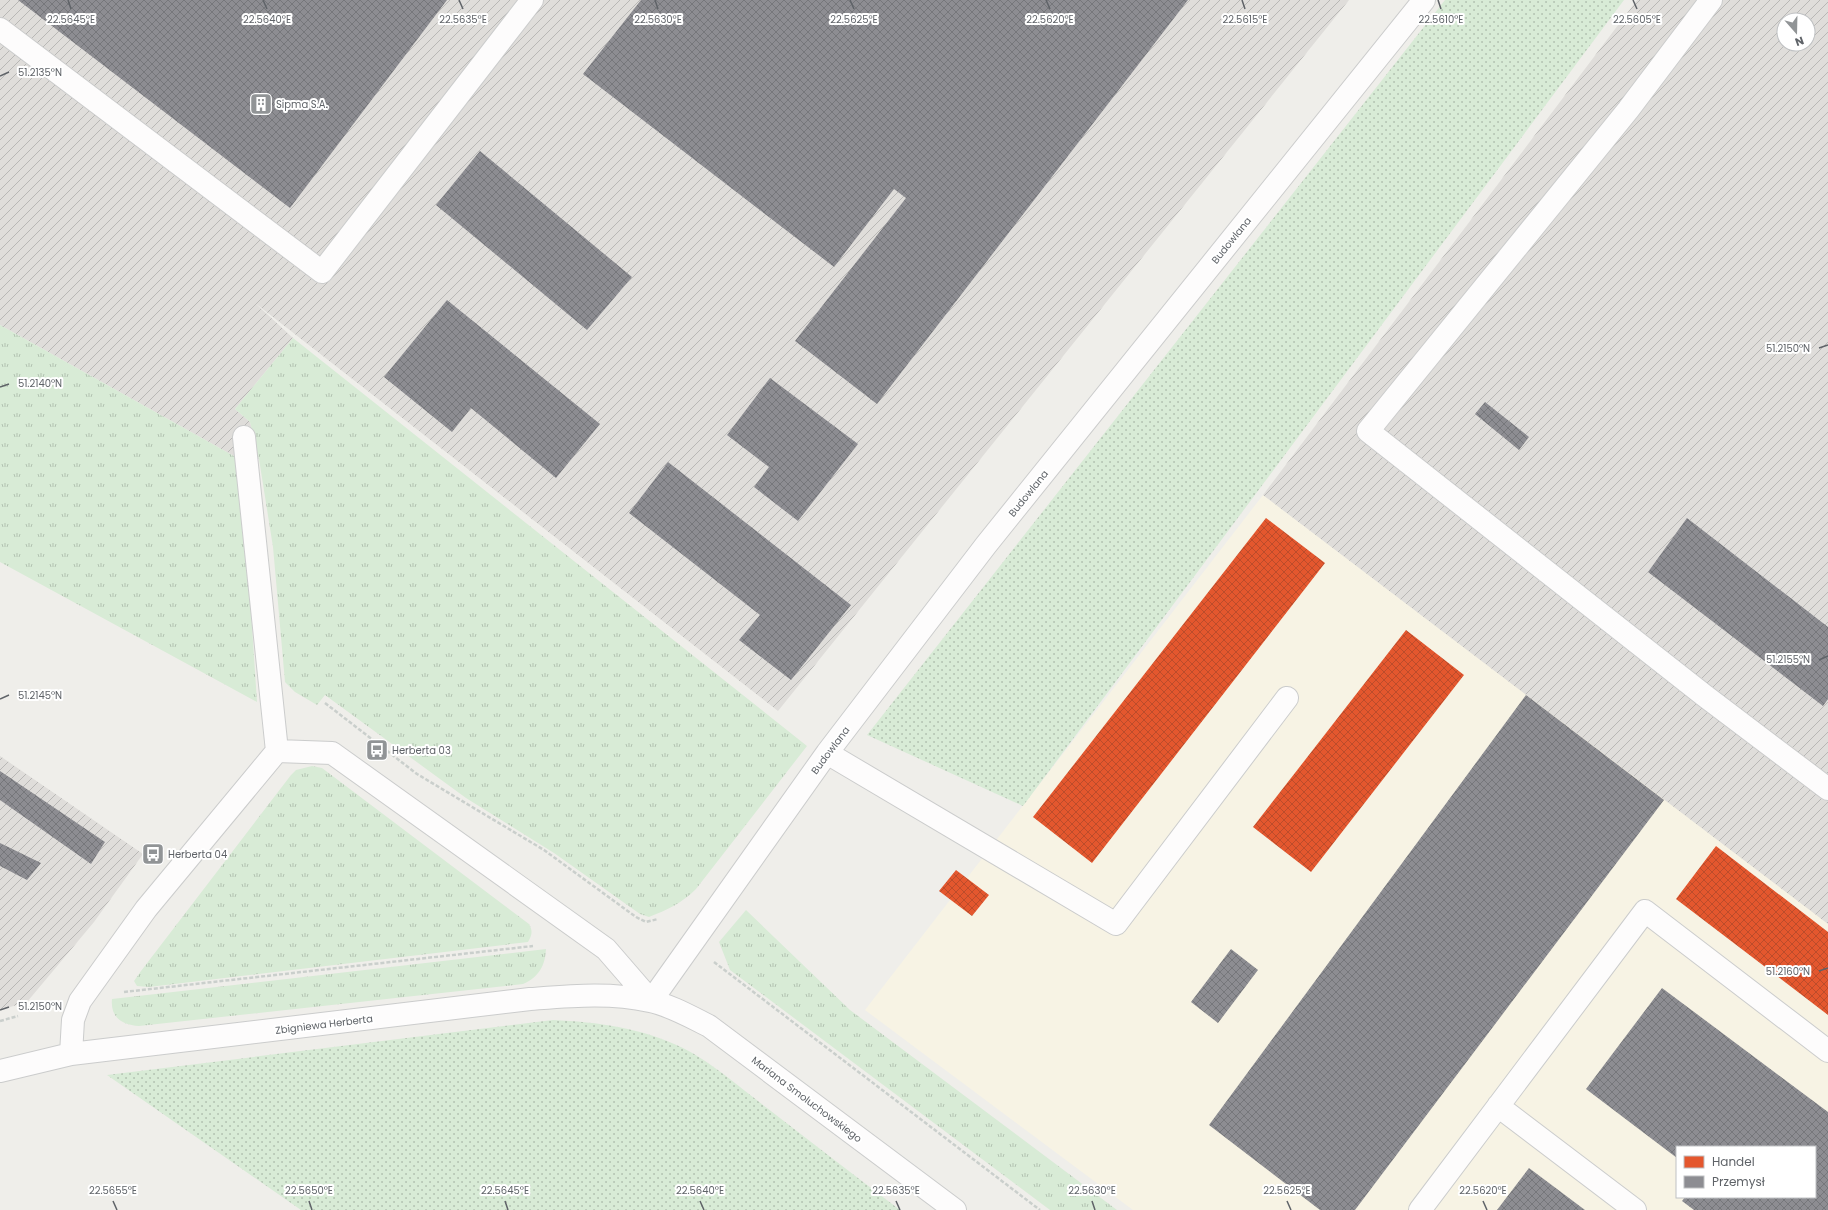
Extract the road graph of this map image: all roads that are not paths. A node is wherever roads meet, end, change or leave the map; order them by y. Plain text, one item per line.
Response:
1 (532, 0) edge
2 (1424, 0) edge
3 (1711, 0) edge
4 (0, 29) edge
5 (244, 437) dead end
6 (1287, 698) dead end
7 (277, 751) junction
8 (827, 753) junction
9 (1828, 789) edge
10 (651, 1001) junction
11 (1828, 1051) edge
12 (71, 1054) junction
13 (0, 1071) edge
14 (1498, 1106) junction
15 (955, 1210) edge
16 (1420, 1210) edge
17 (1635, 1210) edge

1 - 4 street
2 - 8 street, Budowlana
3 - 9 street
5 - 7 street
6 - 8 street
7 - 10 street
7 - 12 street
8 - 10 street, Budowlana
10 - 12 street, Zbigniewa Herberta
10 - 15 street, Mariana Smoluchowskiego
11 - 14 street
12 - 13 street, Zbigniewa Herberta
14 - 16 street
14 - 17 street

